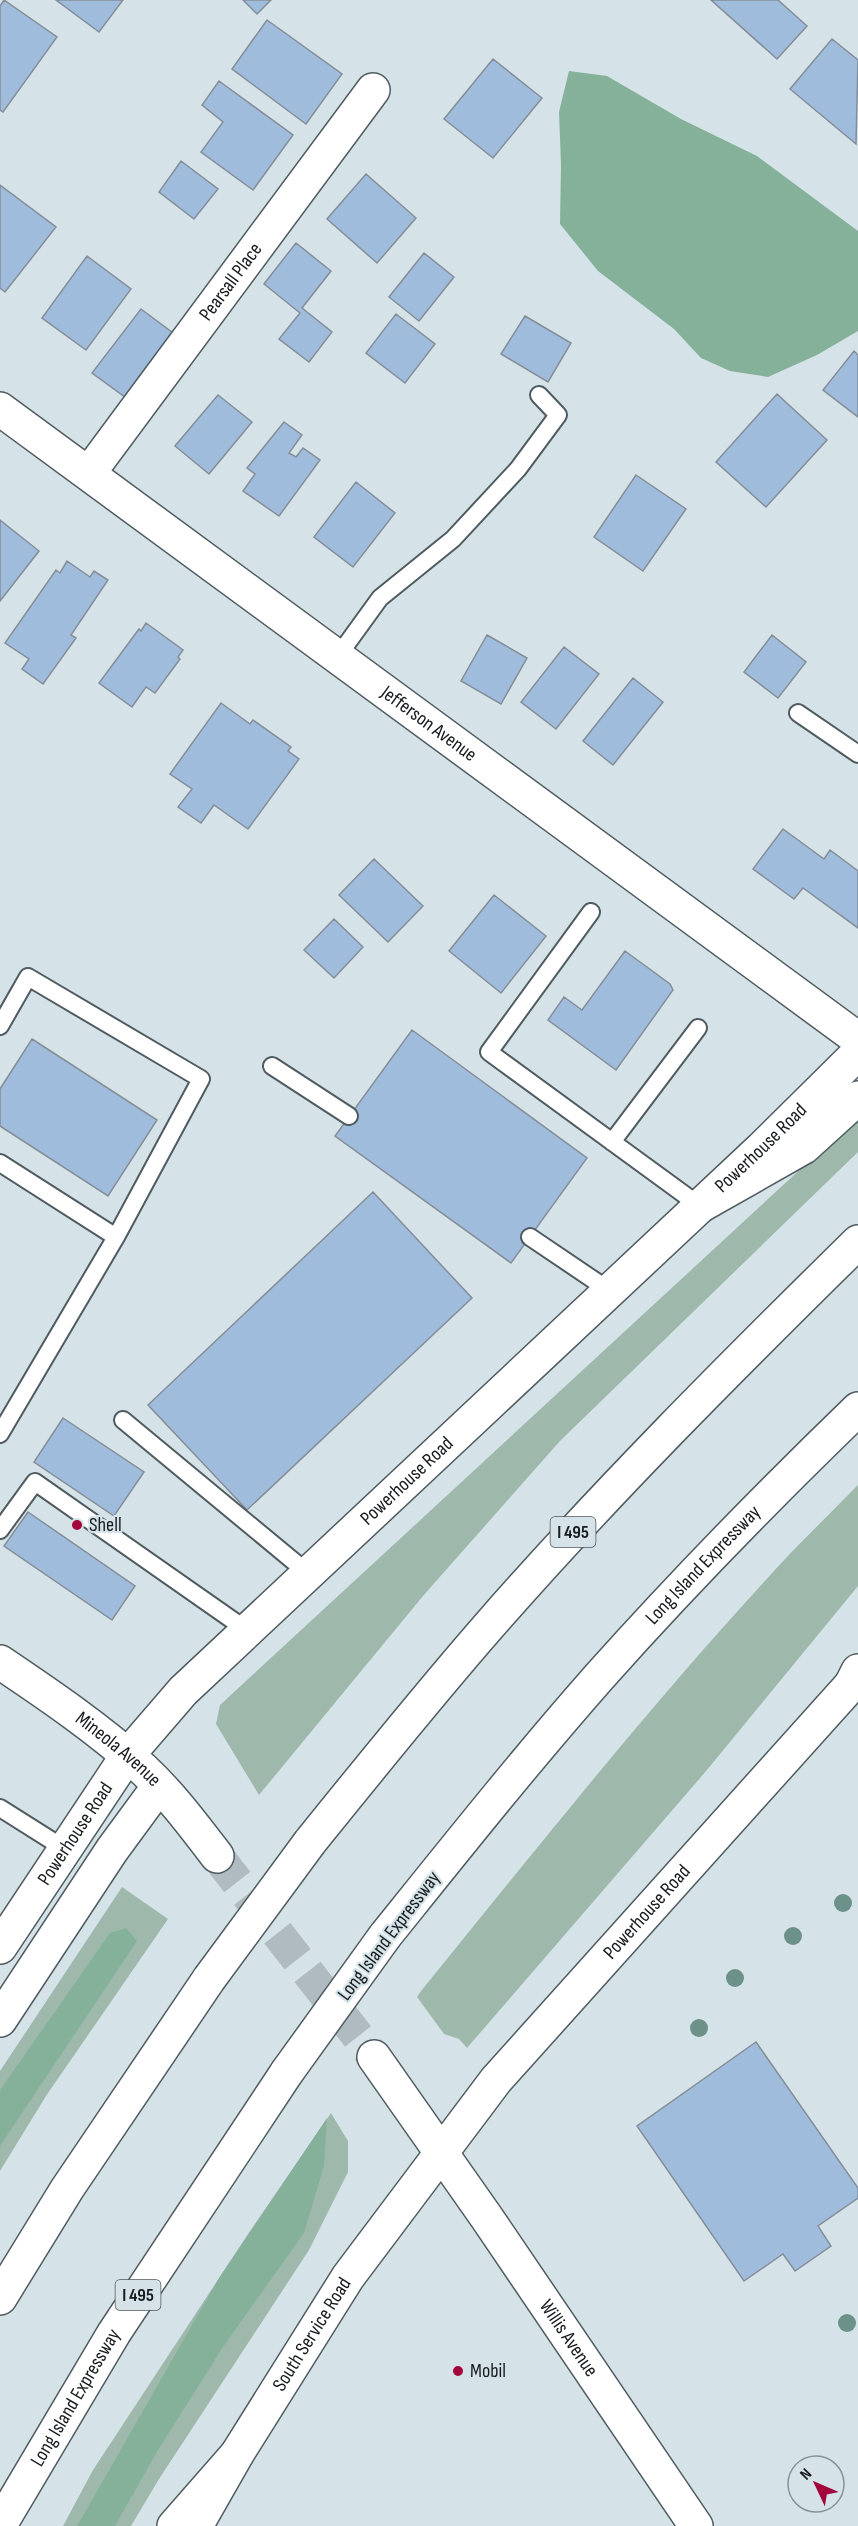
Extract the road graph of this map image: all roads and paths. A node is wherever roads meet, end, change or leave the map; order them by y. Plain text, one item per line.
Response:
1 (373, 90) dead end
2 (539, 395) dead end
3 (0, 409) edge
4 (89, 473) junction
5 (338, 656) junction
6 (798, 713) dead end
7 (858, 754) edge
8 (591, 912) dead end
9 (0, 1026) edge
10 (698, 1028) dead end
11 (858, 1039) edge
12 (858, 1053) edge
13 (272, 1066) dead end
14 (858, 1098) edge
15 (349, 1116) dead end
16 (612, 1142) junction
17 (0, 1163) edge
18 (700, 1206) junction
19 (116, 1236) junction
20 (530, 1237) dead end
21 (858, 1242) edge
22 (610, 1291) junction
23 (858, 1409) edge
24 (123, 1420) dead end
25 (0, 1434) edge
26 (0, 1530) edge
27 (309, 1574) junction
28 (248, 1631) junction
29 (0, 1662) edge
30 (856, 1678) edge
31 (127, 1756) junction
32 (159, 1786) junction
33 (2, 1813) edge
34 (65, 1849) junction
35 (217, 1856) tunnel mouth
36 (1, 1943) edge
37 (0, 2020) edge
38 (374, 2057) tunnel mouth
39 (441, 2151) junction
40 (0, 2298) edge
41 (237, 2454) junction
42 (0, 2525) edge
43 (174, 2526) edge
44 (196, 2526) edge
45 (696, 2526) edge

1 - 4 main road, Pearsall Place
2 - 5 lane
3 - 4 main road, Jefferson Avenue
4 - 5 main road, Jefferson Avenue
5 - 11 main road, Jefferson Avenue
6 - 7 lane
8 - 16 lane
9 - 19 lane
10 - 16 lane
12 - 18 main road, Powerhouse Road
13 - 15 lane
14 - 18 main road
16 - 18 lane
17 - 19 lane
18 - 22 main road, Powerhouse Road
19 - 25 lane
20 - 22 lane
21 - 40 main road, I 495, bridge
22 - 27 main road, Powerhouse Road
23 - 42 main road, Long Island Expressway / I 495, bridge
24 - 27 lane
26 - 28 lane
27 - 28 main road, Powerhouse Road
28 - 31 main road, Powerhouse Road
29 - 31 main road, Mineola Avenue
30 - 39 main road, Powerhouse Road
31 - 32 main road, Mineola Avenue
31 - 34 main road, Powerhouse Road
32 - 35 main road, Mineola Avenue
32 - 37 main road, Powerhouse Road
33 - 34 lane
34 - 36 main road, Powerhouse Road
38 - 39 main road
39 - 41 main road, South Service Road
39 - 45 main road, Willis Avenue
41 - 43 main road
41 - 44 main road, South Service Road

